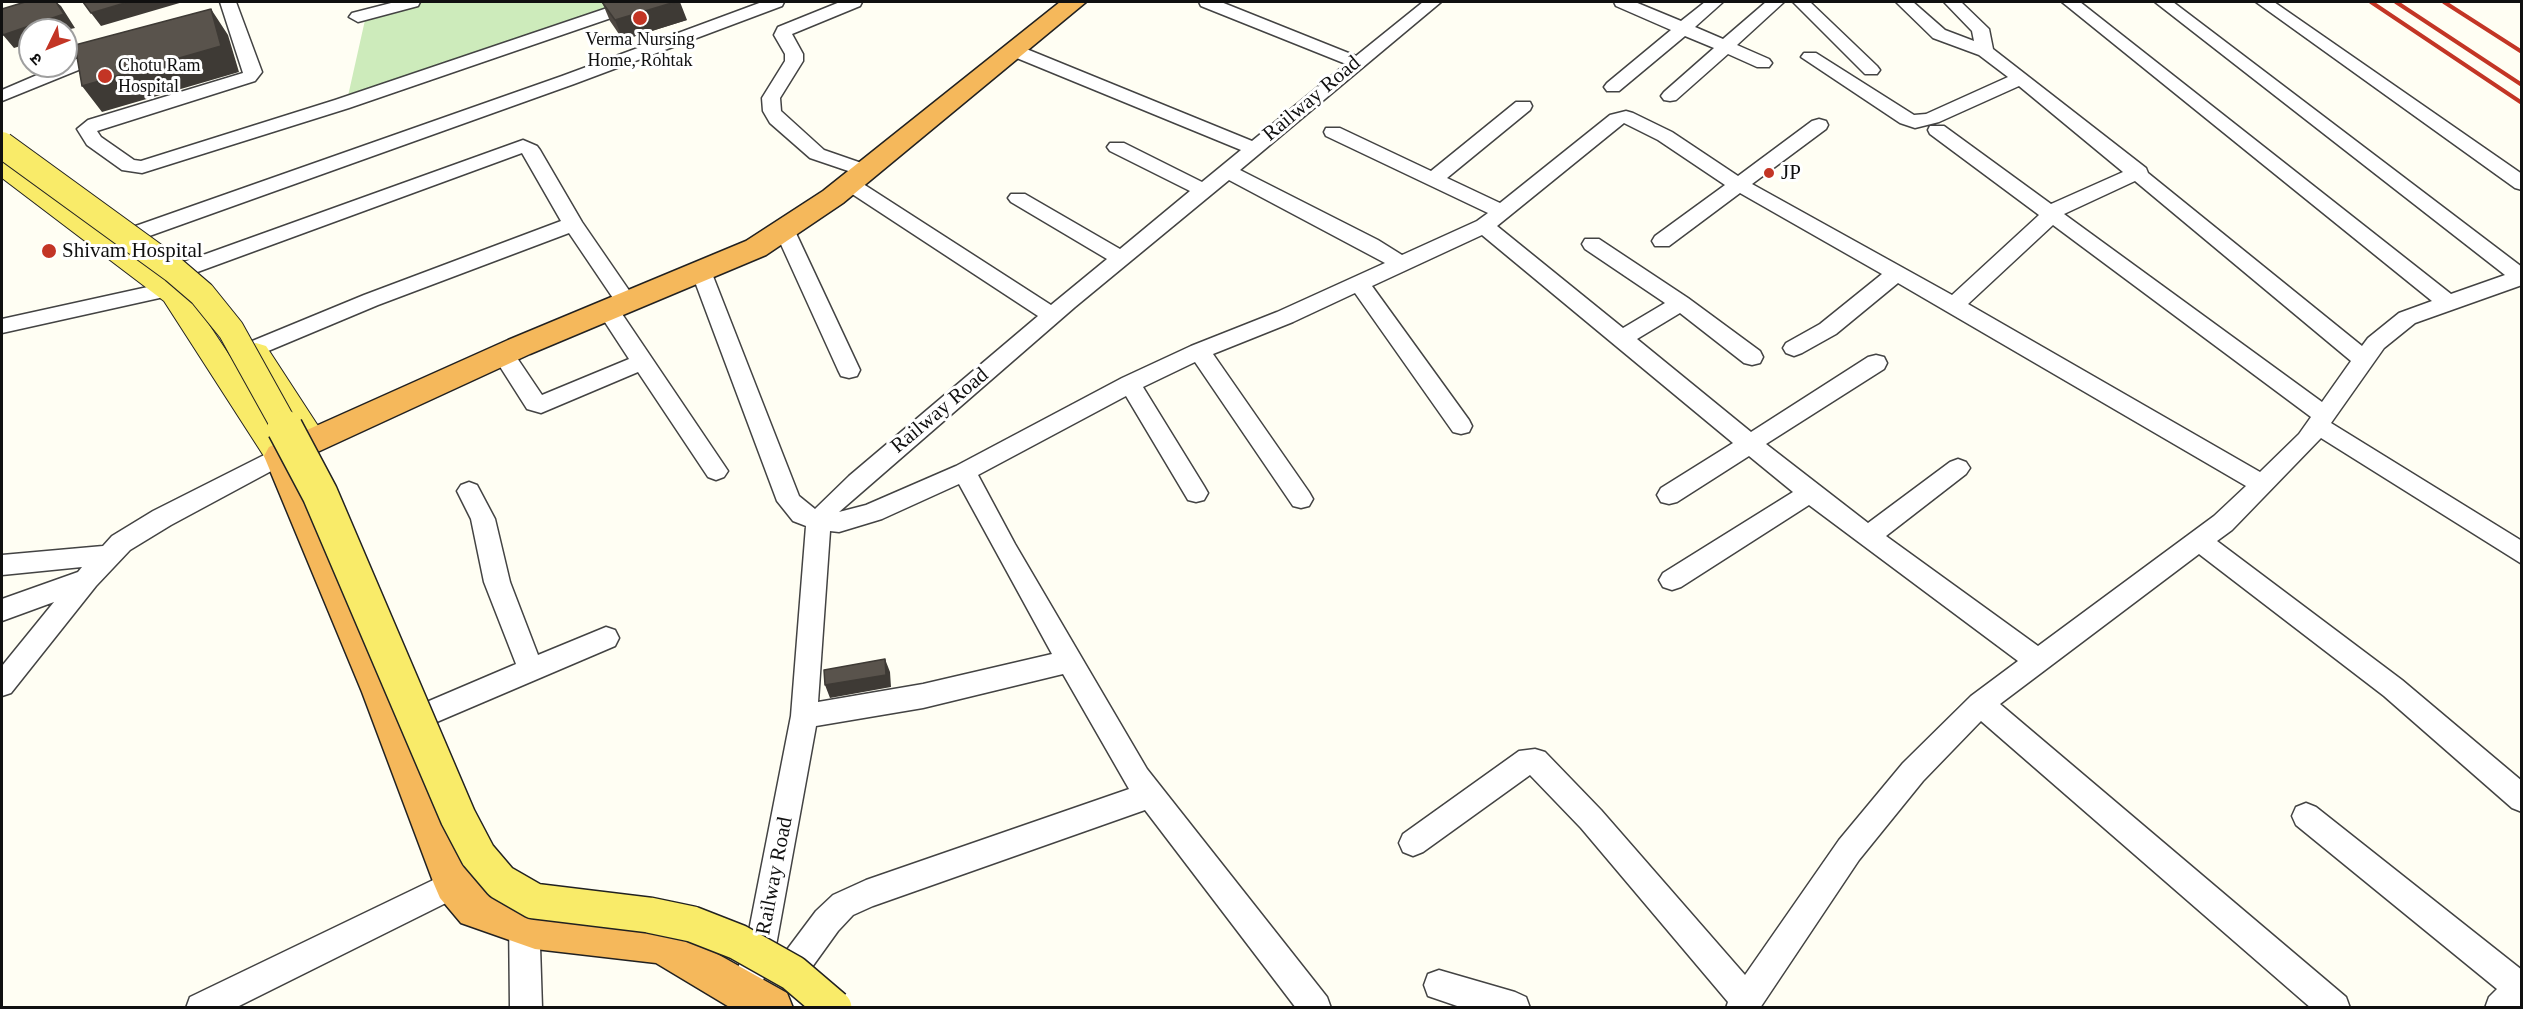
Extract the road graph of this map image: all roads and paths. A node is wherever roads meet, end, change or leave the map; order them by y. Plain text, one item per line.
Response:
1 (230, 2) edge
2 (412, 2) edge
3 (640, 2) edge
4 (776, 2) edge
5 (854, 2) edge
6 (1074, 2) edge
7 (1206, 2) edge
8 (1433, 2) edge
9 (1622, 2) edge
10 (1715, 2) edge
11 (1776, 2) edge
12 (1801, 2) edge
13 (1904, 2) edge
14 (1952, 2) edge
15 (2070, 2) edge
16 (2163, 2) edge
17 (2264, 2) edge
18 (210, 9) edge
19 (358, 17) dead end
20 (1684, 27) junction
21 (122, 46) edge
22 (1727, 46) junction
23 (1013, 50) junction
24 (1985, 51) junction
25 (1810, 57) dead end
26 (1356, 62) junction
27 (1763, 63) dead end
28 (1871, 70) dead end
29 (2021, 78) junction
30 (1613, 87) dead end
31 (2, 96) edge
32 (1671, 96) dead end
33 (1523, 106) dead end
34 (1819, 125) dead end
35 (1937, 130) dead end
36 (1333, 132) dead end
37 (2, 138) edge
38 (2, 145) edge
39 (1117, 147) dead end
40 (1253, 147) junction
41 (2, 166) edge
42 (1226, 171) junction
43 (2139, 172) junction
44 (858, 177) junction
45 (1433, 179) junction
46 (1737, 184) junction
47 (2522, 184) edge
48 (1203, 190) junction
49 (1017, 198) dead end
50 (2051, 215) junction
51 (1494, 219) junction
52 (573, 225) junction
53 (784, 230) junction
54 (134, 234) junction
55 (1662, 241) dead end
56 (1592, 244) dead end
57 (1120, 258) junction
58 (1401, 264) junction
59 (701, 271) junction
60 (1897, 273) junction
61 (2521, 277) edge
62 (186, 280) junction
63 (1359, 283) junction
64 (2447, 302) junction
65 (1681, 303) junction
66 (1954, 305) junction
67 (617, 306) junction
68 (1052, 315) junction
69 (2, 326) edge
70 (1622, 338) junction
71 (1794, 348) dead end
72 (253, 349) junction
73 (1199, 351) junction
74 (503, 354) junction
75 (1752, 357) dead end
76 (2363, 359) junction
77 (642, 362) junction
78 (1876, 363) dead end
79 (849, 370) dead end
80 (1130, 384) junction
81 (2320, 420) junction
82 (1461, 426) dead end
83 (1750, 445) junction
84 (296, 448) junction
85 (1959, 468) dead end
86 (716, 471) dead end
87 (964, 472) junction
88 (2262, 484) junction
89 (469, 491) dead end
90 (1196, 493) dead end
91 (1810, 493) junction
92 (1669, 495) dead end
93 (1301, 500) dead end
94 (819, 520) junction
95 (1868, 536) junction
96 (2199, 541) junction
97 (2522, 554) edge
98 (108, 555) junction
99 (2, 565) edge
100 (87, 579) junction
101 (1672, 580) dead end
102 (2, 610) edge
103 (606, 638) dead end
104 (1070, 661) junction
105 (2038, 661) junction
106 (531, 670) junction
107 (2, 686) edge
108 (1980, 704) junction
109 (425, 715) junction
110 (804, 716) junction
111 (1150, 795) junction
112 (2522, 799) edge
113 (2306, 816) dead end
114 (1413, 843) dead end
115 (454, 884) junction
116 (524, 908) junction
117 (760, 951) junction
118 (792, 970) junction
119 (1439, 985) dead end
120 (2513, 996) edge
121 (758, 999) edge
122 (214, 1004) edge
123 (1743, 1004) edge
124 (526, 1008) edge
125 (835, 1008) edge
126 (1316, 1008) edge
127 (1515, 1008) edge
128 (2334, 1008) edge

1 - 3 street
1 - 18 street
2 - 19 street
4 - 54 street
5 - 44 street
6 - 23 highway
7 - 26 street
8 - 26 street, Railway Road
9 - 20 street
10 - 20 street
11 - 22 street
12 - 28 street
13 - 24 street
14 - 24 street
15 - 64 street
16 - 61 street
17 - 47 street
20 - 22 street
20 - 30 street
21 - 31 street
22 - 27 street
22 - 32 street
23 - 40 street
23 - 44 highway
24 - 29 street
25 - 29 street
26 - 40 street, Railway Road
29 - 43 street
33 - 45 street
34 - 46 street
35 - 50 street
36 - 45 street
37 - 54 main road
38 - 125 main road, bridge
39 - 48 street
40 - 42 street, Railway Road
41 - 62 main road
42 - 48 street, Railway Road
42 - 58 street
43 - 50 street
43 - 76 street
44 - 53 highway
44 - 68 street
45 - 51 street
46 - 51 street
46 - 55 street
46 - 60 street
48 - 57 street, Railway Road
49 - 57 street
50 - 66 street
50 - 81 street
51 - 58 street
51 - 70 street
52 - 62 street
52 - 67 street
52 - 72 street
53 - 59 highway
53 - 79 street
54 - 62 main road
56 - 65 street
57 - 68 street, Railway Road
58 - 63 street
59 - 67 highway
59 - 94 street
60 - 66 street
60 - 71 street
61 - 64 street
62 - 69 street
62 - 72 main road
62 - 84 main road
63 - 73 street
63 - 82 street
64 - 76 street
65 - 70 street
65 - 75 street
66 - 88 street
67 - 74 highway
67 - 77 street
68 - 94 street, Railway Road
70 - 83 street
72 - 84 main road
73 - 80 street
73 - 93 street
74 - 77 street
74 - 84 highway
76 - 81 street
77 - 86 street
78 - 83 street
80 - 87 street
80 - 90 street
81 - 88 street
81 - 97 street
83 - 91 street
83 - 92 street
84 - 98 street
84 - 109 highway
84 - 115 highway
85 - 95 street
87 - 94 street
87 - 104 street
88 - 96 street
89 - 106 street
91 - 95 street
91 - 101 street
94 - 110 street, Railway Road
95 - 105 street
96 - 105 street
96 - 112 street
98 - 99 street
98 - 100 street
100 - 102 street
100 - 107 street
103 - 106 street
104 - 110 street
104 - 111 street
105 - 108 street
106 - 109 street
108 - 123 street
108 - 128 street
109 - 116 highway
110 - 117 street, Railway Road
111 - 118 street
111 - 126 street
113 - 120 street
114 - 123 street
115 - 116 highway
115 - 122 street
116 - 117 highway
116 - 121 highway
116 - 124 street
117 - 118 highway
117 - 121 street, Railway Road
118 - 125 highway
119 - 127 street

